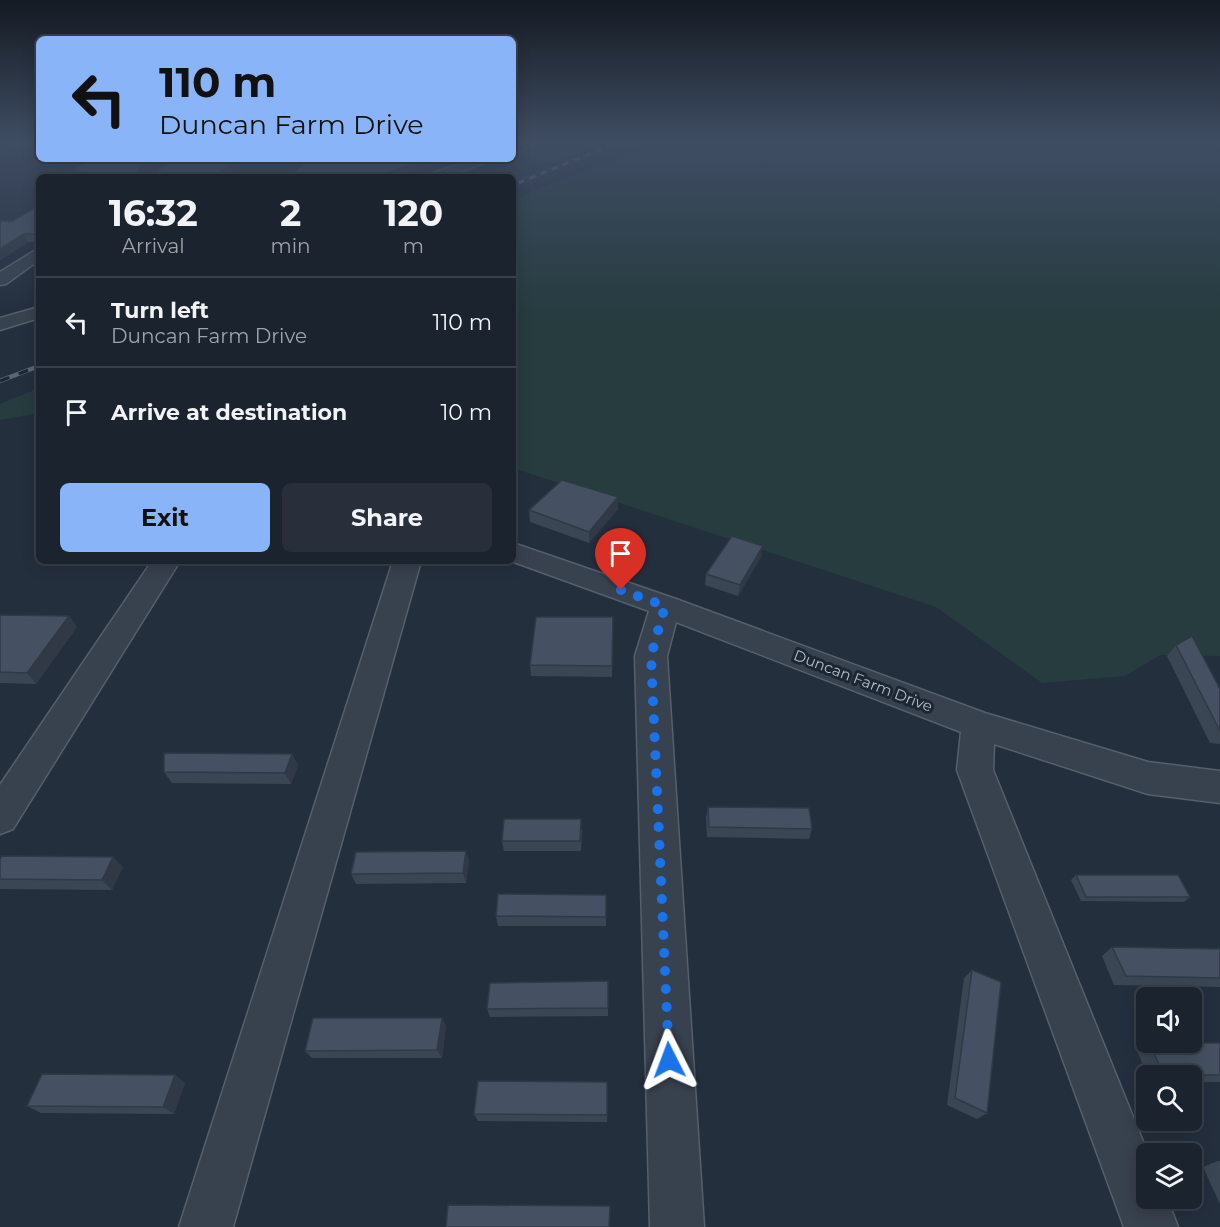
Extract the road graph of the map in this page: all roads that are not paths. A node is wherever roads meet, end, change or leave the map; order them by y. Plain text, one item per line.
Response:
1 (36, 255) edge
2 (0, 280) edge
3 (36, 313) edge
4 (0, 324) edge
5 (516, 553) edge
6 (164, 564) edge
7 (406, 564) edge
8 (665, 606) junction
9 (979, 725) junction
10 (1220, 787) edge
11 (0, 817) edge
12 (206, 1227) edge
13 (677, 1227) edge
14 (1151, 1227) edge

1 - 2 street
3 - 4 street
5 - 8 street, Duncan Farm Drive
6 - 11 street
7 - 12 street
8 - 9 street, Duncan Farm Drive
8 - 13 street
9 - 10 street, Duncan Farm Drive
9 - 14 street

